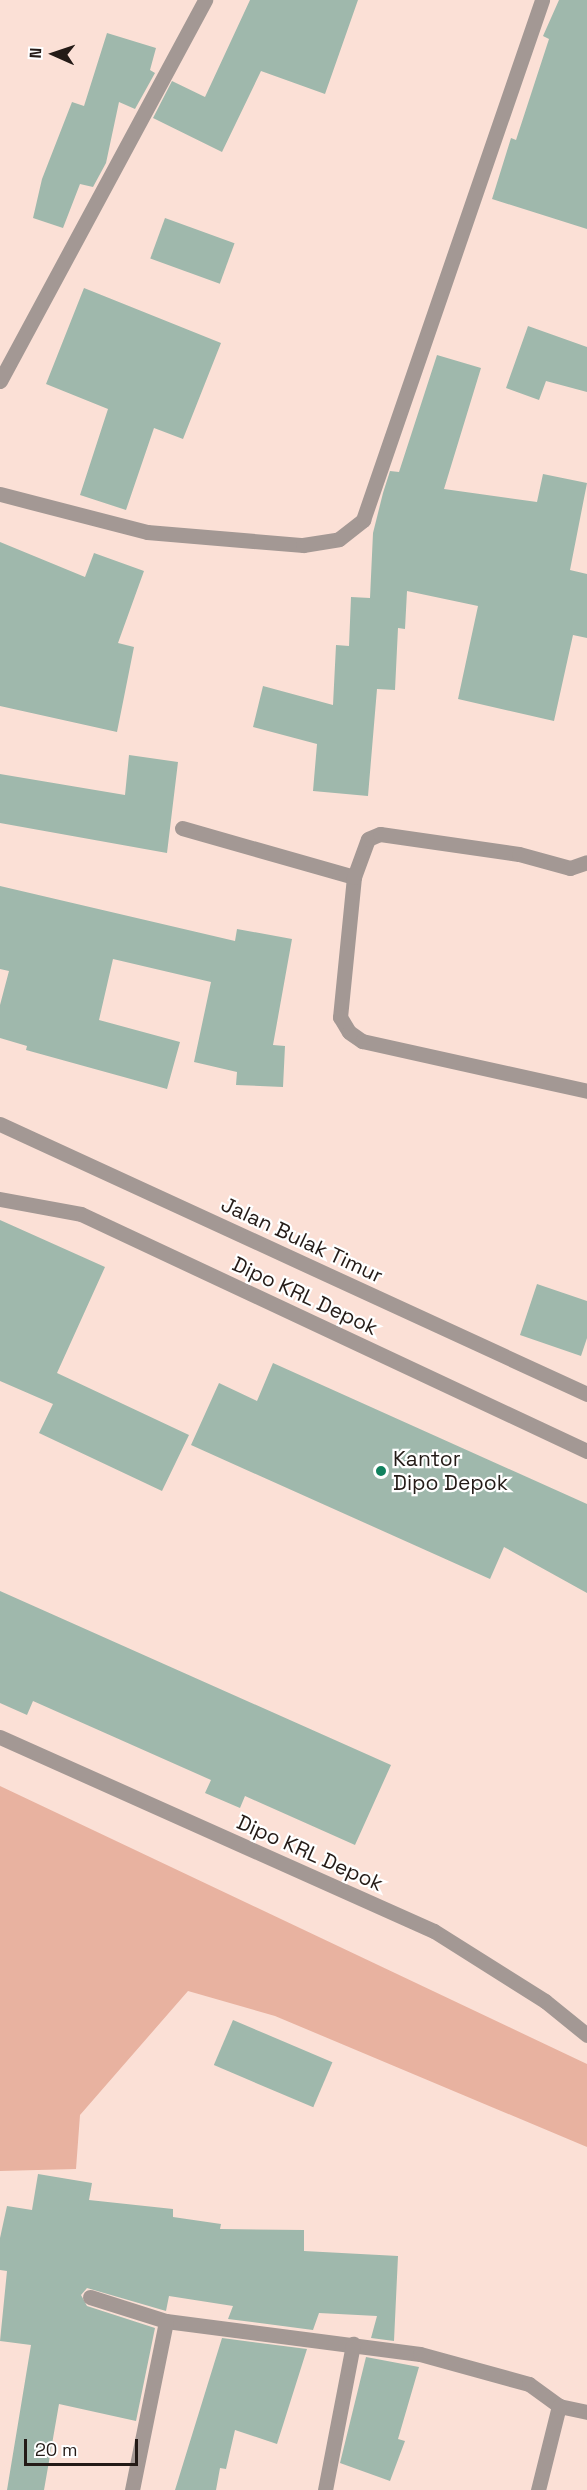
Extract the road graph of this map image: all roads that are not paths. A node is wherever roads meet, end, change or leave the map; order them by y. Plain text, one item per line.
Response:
1 (205, 0) edge
2 (542, 0) edge
3 (0, 381) edge
4 (0, 494) edge
5 (182, 828) dead end
6 (587, 862) edge
7 (354, 877) junction
8 (587, 1091) edge
9 (0, 1124) edge
10 (0, 1199) edge
11 (587, 1394) edge
12 (587, 1451) edge
13 (0, 1737) edge
14 (587, 2035) edge
15 (90, 2296) dead end
16 (166, 2321) junction
17 (353, 2344) junction
18 (559, 2406) junction
19 (587, 2412) edge
20 (132, 2490) edge
21 (325, 2490) edge
22 (538, 2490) edge

1 - 3 street
2 - 4 street
5 - 7 street
6 - 7 street
7 - 8 street
9 - 11 street, Jalan Bulak Timur
10 - 12 street, Dipo KRL Depok
13 - 14 street, Dipo KRL Depok
15 - 16 street
16 - 17 street
16 - 20 street
17 - 18 street
17 - 21 street
18 - 19 street
18 - 22 street

